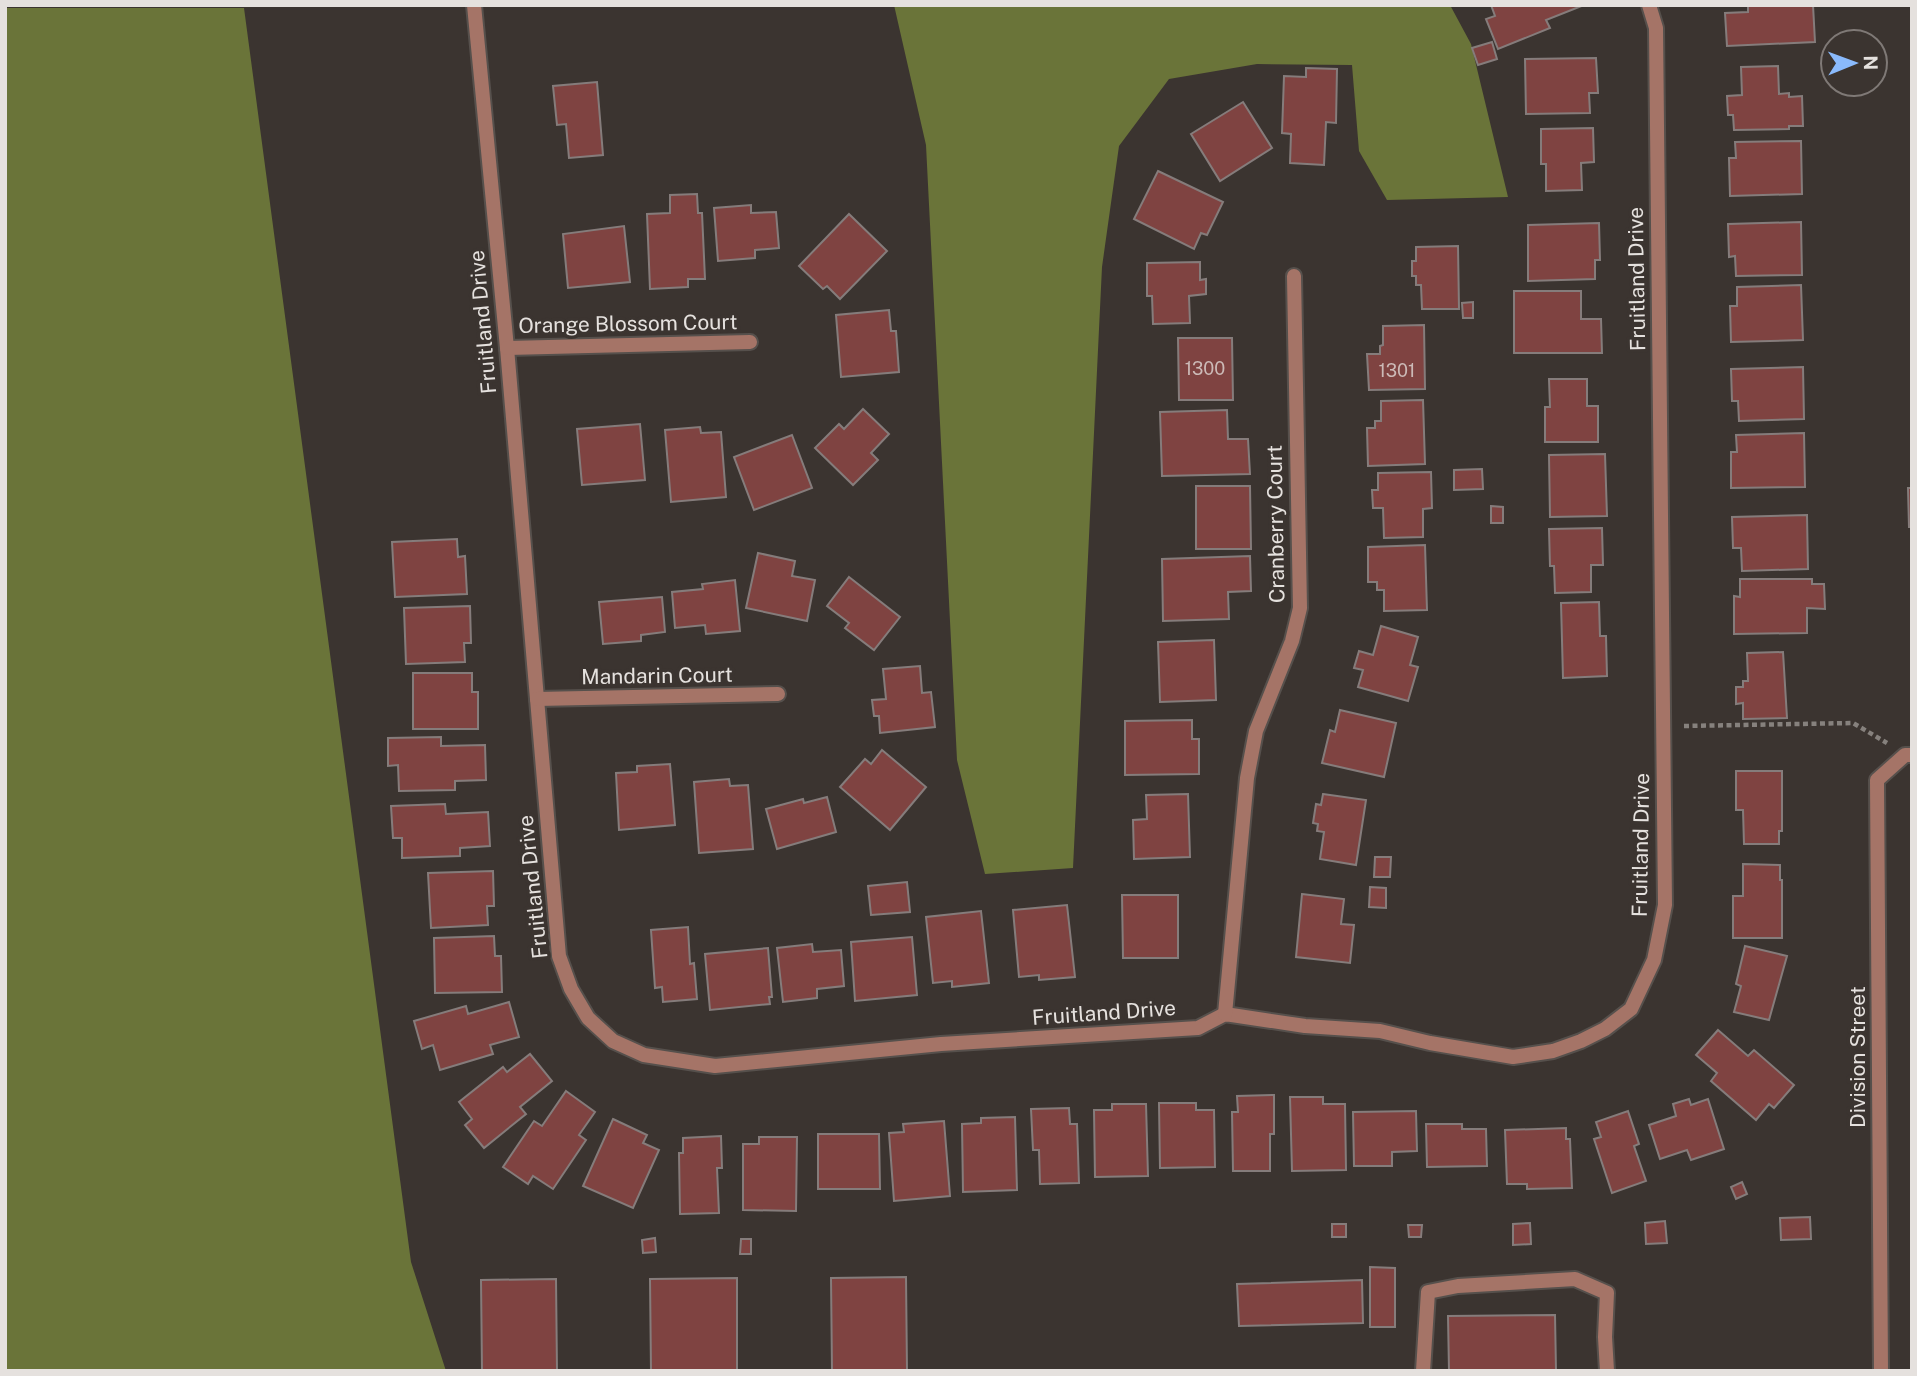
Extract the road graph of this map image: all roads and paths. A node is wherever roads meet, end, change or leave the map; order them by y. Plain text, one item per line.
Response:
1 (474, 5) edge
2 (1648, 5) edge
3 (1294, 275) dead end
4 (750, 342) dead end
5 (507, 348) junction
6 (778, 694) dead end
7 (537, 699) junction
8 (1663, 726) junction
9 (1908, 755) edge
10 (1225, 1014) junction
11 (1423, 1371) edge
12 (1607, 1371) edge
13 (1881, 1371) edge

1 - 5 street, Fruitland Drive
2 - 8 street, Fruitland Drive
3 - 10 street, Cranberry Court
4 - 5 street, Orange Blossom Court
5 - 7 street, Fruitland Drive
6 - 7 street, Mandarin Court
7 - 10 street, Fruitland Drive
8 - 9 path
8 - 10 street, Fruitland Drive
9 - 13 street, Division Street
11 - 12 street

